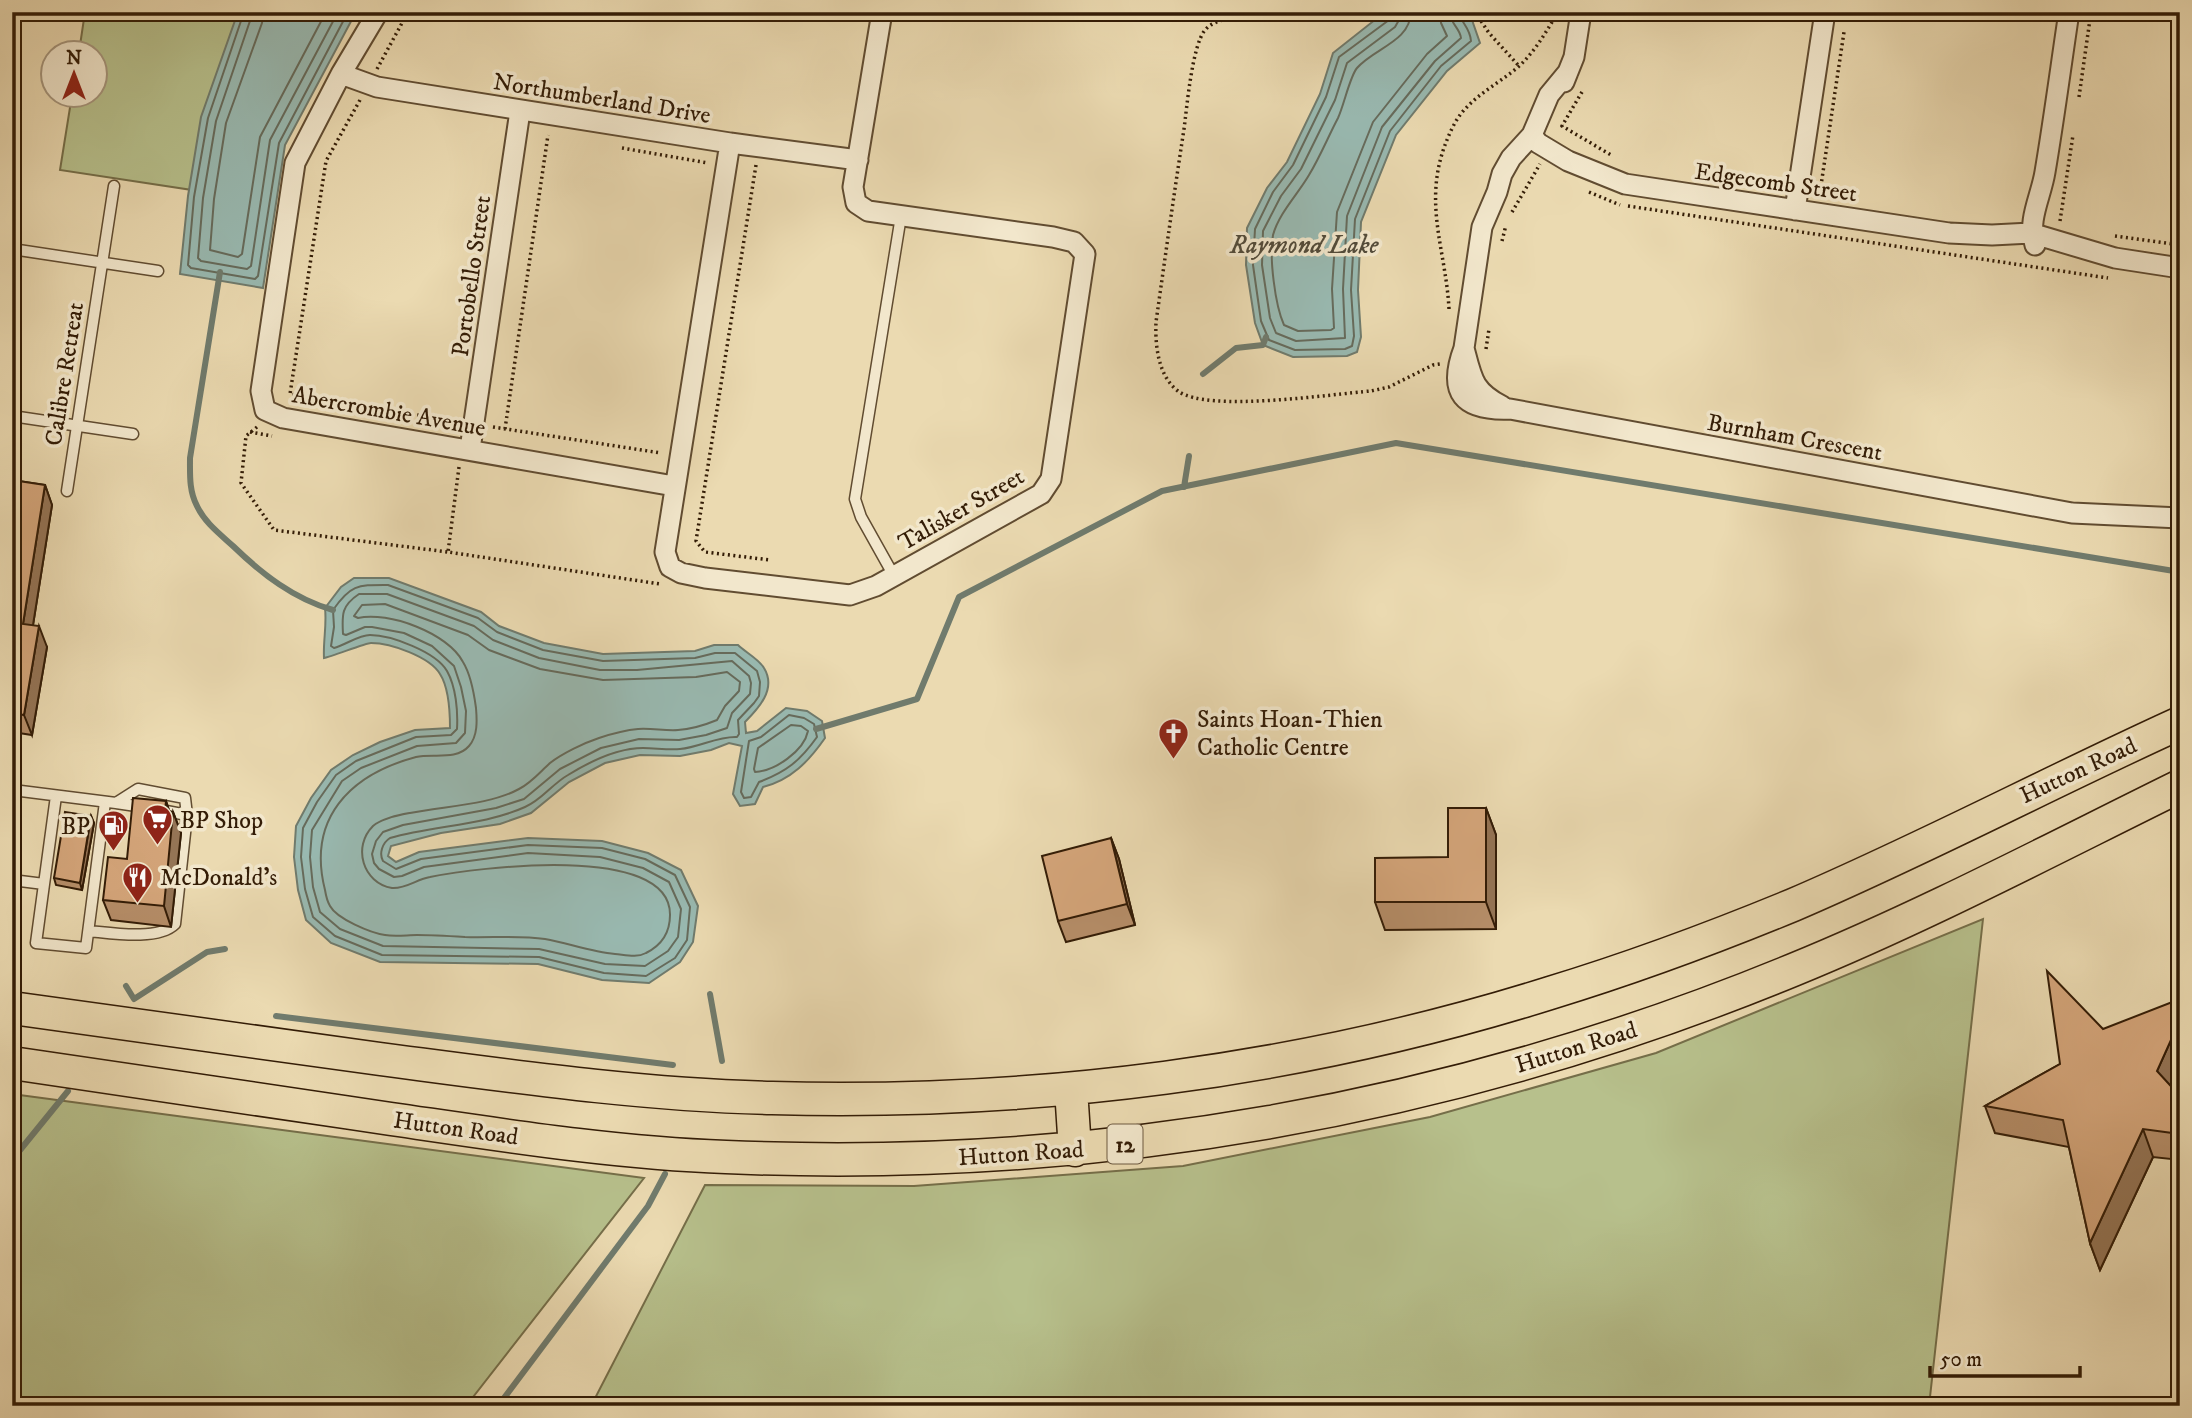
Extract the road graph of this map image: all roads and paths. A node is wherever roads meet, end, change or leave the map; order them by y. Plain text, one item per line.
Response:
1 (379, 12) edge
2 (408, 12) edge
3 (881, 12) edge
4 (1260, 12) edge
5 (1475, 12) edge
6 (1558, 12) edge
7 (1581, 12) edge
8 (1825, 12) edge
9 (2069, 12) edge
10 (1845, 26) dead end
11 (1519, 66) junction
12 (341, 74) junction
13 (363, 93) junction
14 (520, 111) junction
15 (548, 135) dead end
16 (1537, 138) junction
17 (730, 143) junction
18 (858, 160) junction
19 (756, 165) dead end
20 (1551, 170) dead end
21 (114, 186) dead end
22 (1584, 190) dead end
23 (1820, 192) dead end
24 (1795, 210) junction
25 (1511, 213) dead end
26 (901, 216) junction
27 (1506, 223) dead end
28 (2036, 238) junction
29 (12, 248) edge
30 (1500, 253) dead end
31 (102, 262) junction
32 (2180, 268) edge
33 (158, 271) dead end
34 (2113, 279) dead end
35 (1491, 317) dead end
36 (1448, 318) dead end
37 (1486, 356) dead end
38 (1444, 357) dead end
39 (12, 416) edge
40 (274, 416) junction
41 (77, 425) junction
42 (505, 429) dead end
43 (133, 434) dead end
44 (466, 448) junction
45 (674, 485) junction
46 (67, 491) dead end
47 (2175, 519) edge
48 (448, 552) junction
49 (770, 560) dead end
50 (894, 576) junction
51 (673, 586) dead end
52 (2180, 723) edge
53 (2180, 786) edge
54 (13, 790) edge
55 (56, 796) junction
56 (110, 802) junction
57 (187, 814) junction
58 (12, 880) edge
59 (44, 884) junction
60 (89, 930) junction
61 (12, 1008) edge
62 (12, 1063) edge
63 (1071, 1088) junction
64 (1075, 1150) junction

1 - 12 street, Abercrombie Avenue
2 - 13 path
3 - 18 street, Talisker Street
4 - 38 path
5 - 11 path
6 - 11 path
7 - 16 street, Burnham Crescent
8 - 24 street
9 - 28 street
10 - 23 path
11 - 36 path
12 - 13 street, Northumberland Drive
12 - 40 street, Abercrombie Avenue
13 - 14 street, Northumberland Drive
14 - 17 street, Northumberland Drive
14 - 44 street, Portobello Street
15 - 42 path
16 - 24 street, Edgecomb Street
16 - 47 street, Burnham Crescent
17 - 18 street, Northumberland Drive
17 - 45 street, Talisker Street
18 - 26 street, Talisker Street
19 - 49 path
20 - 25 path
21 - 31 lane, Calibre Retreat
22 - 34 path
24 - 28 street, Edgecomb Street
26 - 50 lane
26 - 50 street, Talisker Street
27 - 30 path
28 - 32 street, Edgecomb Street
29 - 31 lane
31 - 33 lane
31 - 41 lane, Calibre Retreat
35 - 37 path
39 - 41 lane
40 - 44 street, Abercrombie Avenue
40 - 48 path
41 - 43 lane
41 - 46 lane, Calibre Retreat
44 - 45 street, Abercrombie Avenue
44 - 48 path
45 - 50 street, Talisker Street
48 - 51 path
52 - 63 main road, Hutton Road
53 - 64 main road, Hutton Road / 12
54 - 55 lane
55 - 56 lane
55 - 59 lane
56 - 57 lane
56 - 57 lane
56 - 60 lane
57 - 60 lane
58 - 59 lane
59 - 60 lane
61 - 63 main road, Hutton Road
62 - 64 main road, Hutton Road / 12
63 - 64 main road

